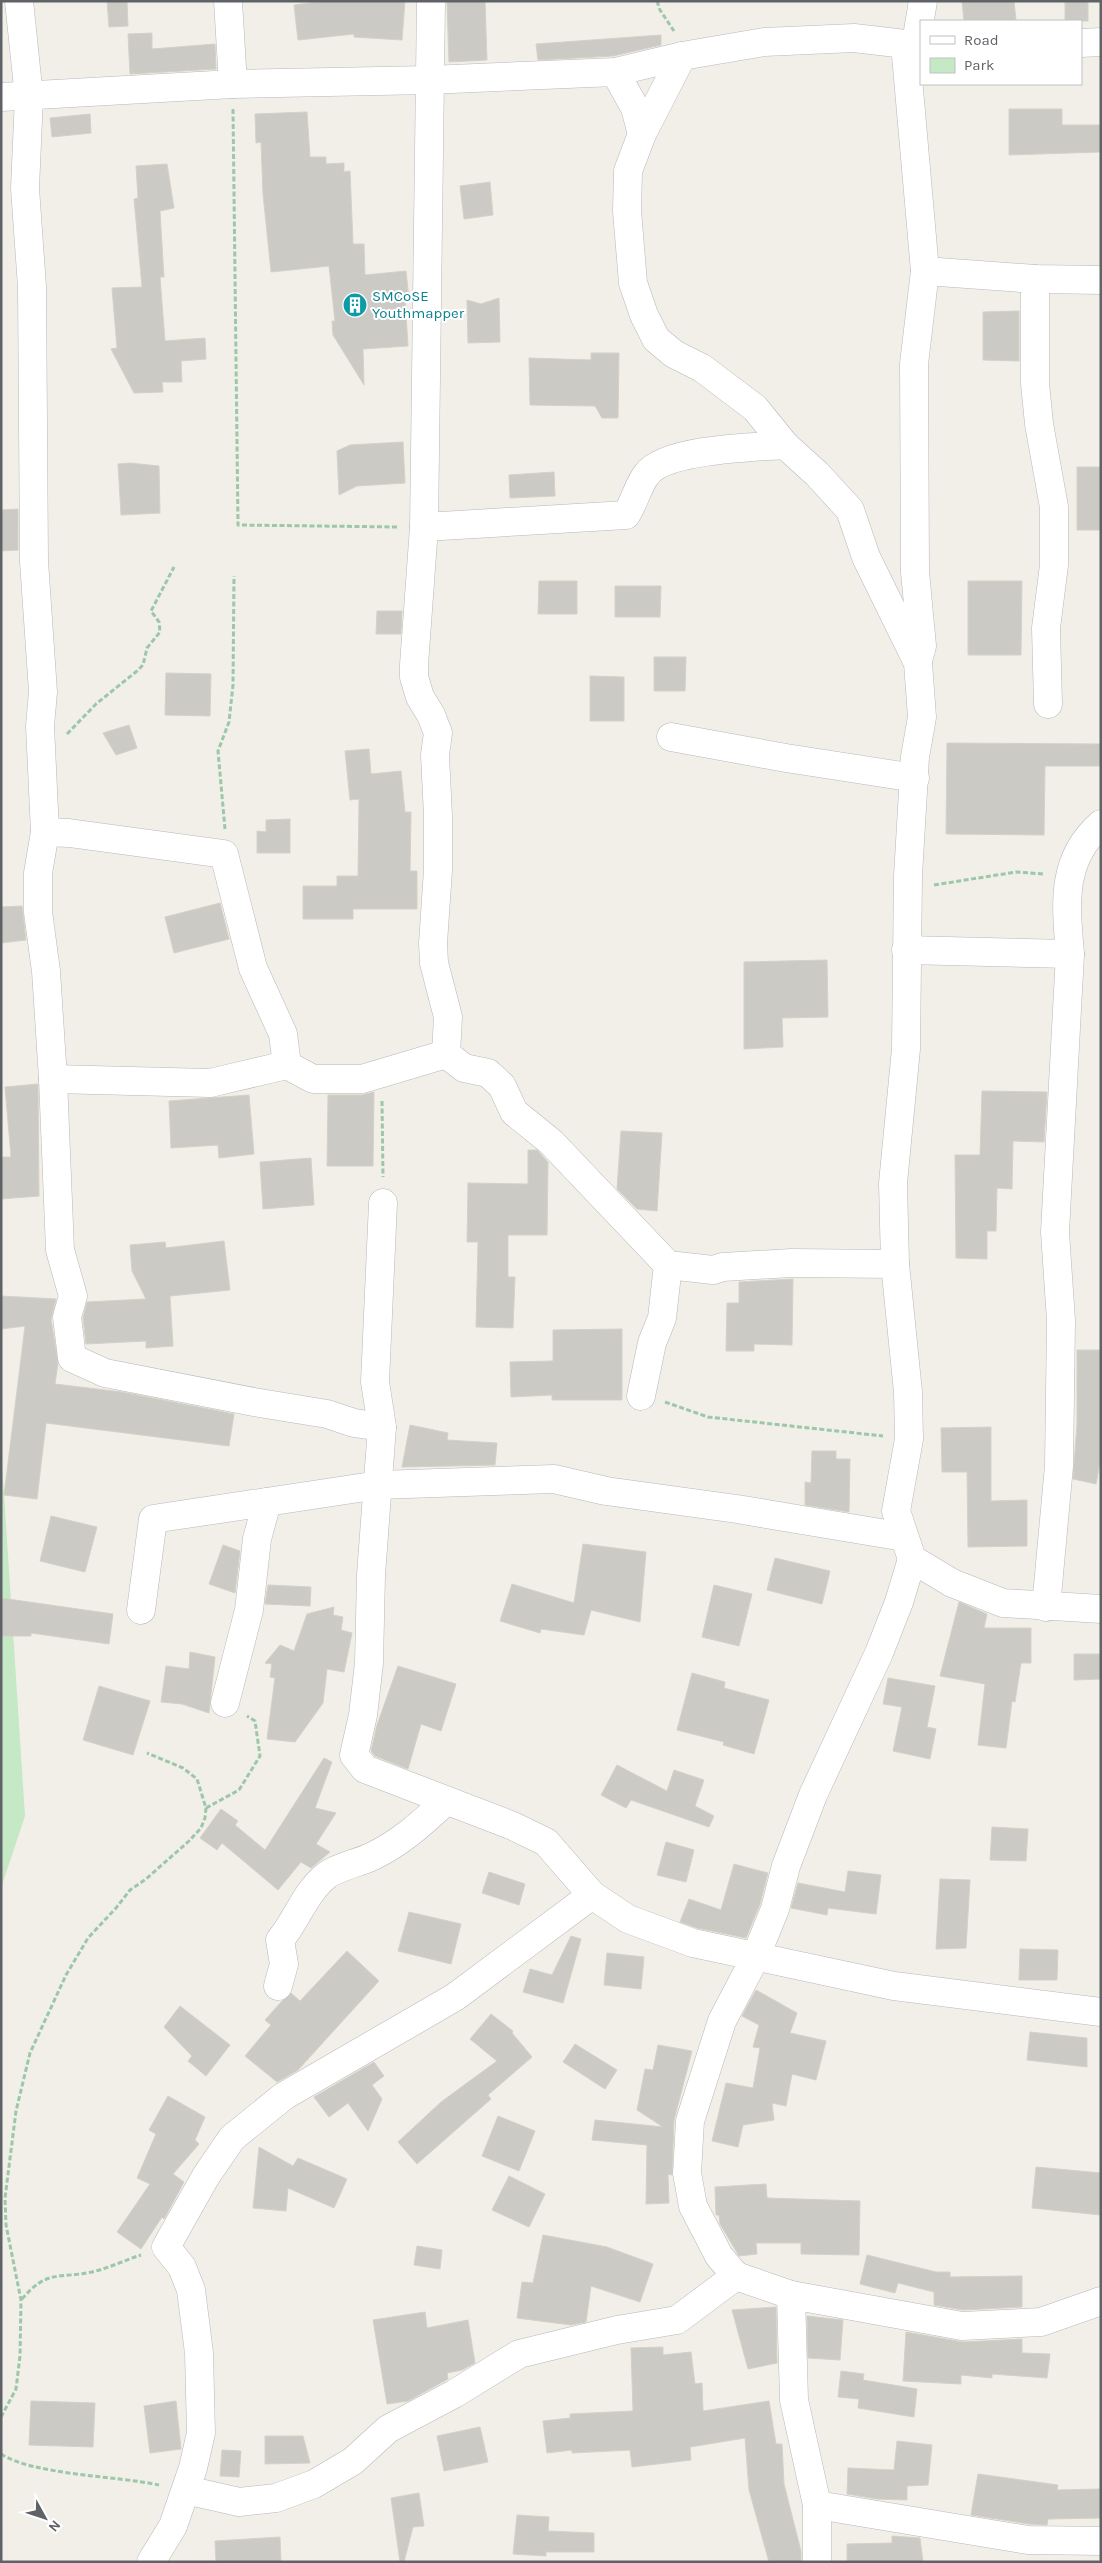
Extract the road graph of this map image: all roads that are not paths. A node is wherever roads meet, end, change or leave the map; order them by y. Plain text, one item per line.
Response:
1 (19, 1) edge
2 (228, 1) edge
3 (431, 1) edge
4 (923, 1) edge
5 (1101, 42) edge
6 (914, 43) edge
7 (1082, 43) edge
8 (682, 56) junction
9 (615, 72) junction
10 (429, 80) junction
11 (233, 84) junction
12 (1, 97) edge
13 (29, 97) junction
14 (642, 134) junction
15 (925, 271) junction
16 (1034, 279) junction
17 (1101, 280) edge
18 (785, 445) junction
19 (424, 527) junction
20 (918, 663) junction
21 (1048, 704) dead end
22 (671, 737) dead end
23 (915, 778) junction
24 (1101, 824) edge
25 (44, 832) junction
26 (906, 950) junction
27 (1070, 954) junction
28 (446, 1054) junction
29 (287, 1065) junction
30 (53, 1080) junction
31 (383, 1203) road end
32 (895, 1264) junction
33 (668, 1265) junction
34 (641, 1396) road end
35 (382, 1427) junction
36 (379, 1485) junction
37 (267, 1502) junction
38 (908, 1548) junction
39 (1046, 1607) junction
40 (1101, 1609) edge
41 (141, 1610) dead end
42 (225, 1703) road end
43 (446, 1801) junction
44 (592, 1895) junction
45 (755, 1958) junction
46 (278, 1986) dead end
47 (1101, 2012) edge
48 (736, 2276) junction
49 (791, 2295) junction
50 (1101, 2301) edge
51 (186, 2490) junction
52 (817, 2505) junction
53 (1101, 2541) edge
54 (151, 2562) edge
55 (817, 2562) edge

1 - 13 street
2 - 11 street
3 - 10 street
4 - 6 street
5 - 7 street
6 - 8 street
6 - 15 street
8 - 9 street
8 - 14 street
9 - 10 street
9 - 14 street
10 - 11 street
10 - 19 street
11 - 13 street
12 - 13 street
13 - 25 street
14 - 18 street
15 - 16 street
15 - 20 street
16 - 17 street
16 - 21 street
18 - 19 street
18 - 20 street
19 - 28 street
20 - 23 street
22 - 23 street
23 - 26 street
24 - 27 street
25 - 29 street
25 - 30 street
26 - 27 street
26 - 32 street
27 - 39 street
28 - 29 street
28 - 33 street
29 - 30 street
30 - 35 street
31 - 35 street
32 - 33 street
32 - 38 street
33 - 34 street
35 - 36 street
36 - 37 street
36 - 38 street
36 - 43 street
37 - 41 street
37 - 42 street
38 - 39 street
38 - 45 street
39 - 40 street
43 - 44 street
43 - 46 street
44 - 45 street
44 - 51 street
45 - 47 street
45 - 48 street
48 - 49 street
48 - 51 street
49 - 50 street
49 - 52 street
51 - 54 street
52 - 53 street
52 - 55 street

